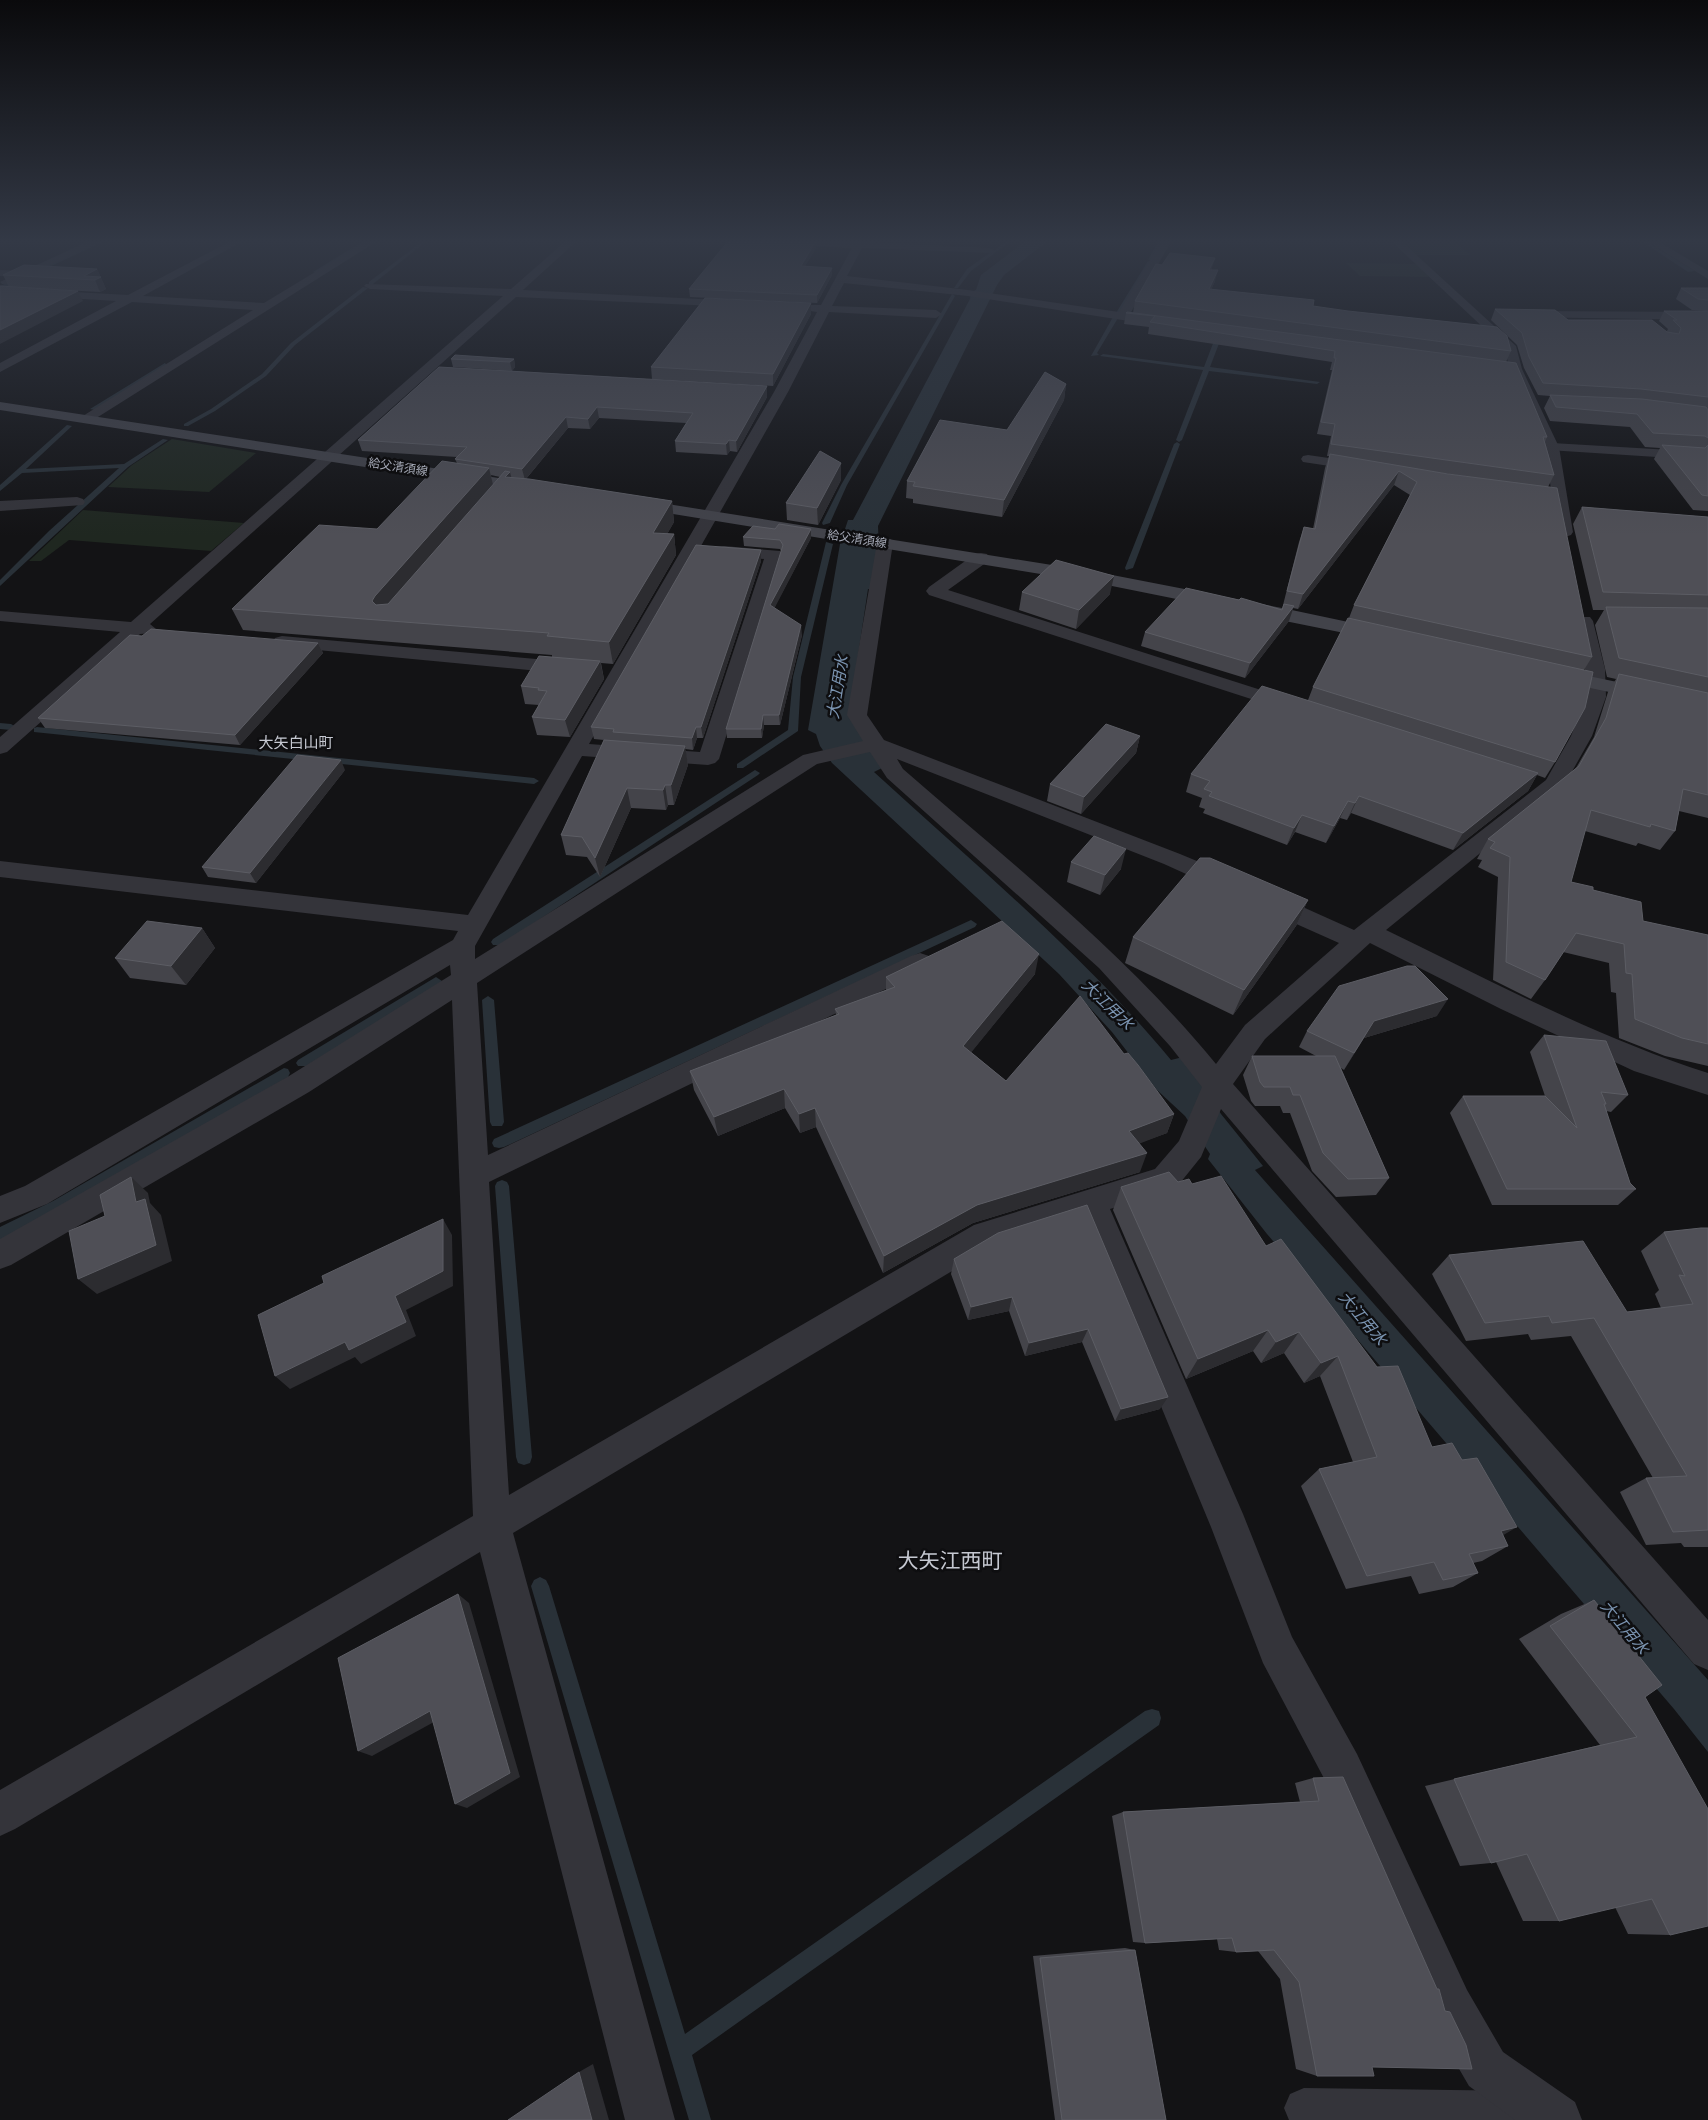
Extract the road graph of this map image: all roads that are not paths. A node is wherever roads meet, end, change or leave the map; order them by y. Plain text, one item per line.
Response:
1 (54, 339) edge
2 (214, 339) edge
3 (462, 339) edge
4 (809, 339) edge
5 (1502, 339) edge
6 (0, 368) edge
7 (1498, 368) edge
8 (1516, 370) junction
9 (426, 371) junction
10 (446, 372) edge
11 (761, 391) edge
12 (781, 392) junction
13 (1532, 401) junction
14 (1551, 402) edge
15 (0, 406) edge
16 (85, 419) junction
17 (1552, 447) junction
18 (1697, 456) edge
19 (330, 457) junction
20 (1308, 459) dead end
21 (1376, 469) edge
22 (508, 484) junction
23 (546, 490) edge
24 (1540, 494) edge
25 (1559, 496) junction
26 (495, 499) edge
27 (77, 502) dead end
28 (623, 502) edge
29 (0, 506) edge
30 (709, 516) junction
31 (1562, 518) junction
32 (1581, 520) edge
33 (884, 543) junction
34 (1568, 545) edge
35 (690, 549) junction
36 (981, 558) junction
37 (0, 616) edge
38 (1602, 618) dead end
39 (136, 628) junction
40 (166, 631) edge
41 (1392, 637) edge
42 (264, 640) edge
43 (603, 671) junction
44 (1538, 671) edge
45 (1597, 684) junction
46 (1708, 707) edge
47 (1312, 712) edge
48 (873, 744) junction
49 (0, 748) edge
50 (575, 749) junction
51 (0, 869) edge
52 (469, 935) junction
53 (1363, 936) junction
54 (938, 954) edge
55 (464, 981) junction
56 (1708, 1084) edge
57 (1214, 1092) junction
58 (474, 1175) junction
59 (1092, 1202) junction
60 (0, 1210) edge
61 (0, 1255) edge
62 (492, 1525) junction
63 (1706, 1643) edge
64 (0, 1814) edge
65 (1304, 2108) dead end
66 (1550, 2116) edge
67 (650, 2120) edge

1 - 6 street
2 - 16 street
3 - 9 street
4 - 12 street
5 - 8 street
7 - 8 street
8 - 13 street
9 - 10 street
9 - 19 street
11 - 12 street
12 - 30 street
13 - 14 street
13 - 17 street
15 - 16 main road, 給父清須線
16 - 19 main road, 給父清須線
17 - 18 lane
17 - 25 street
19 - 22 main road, 給父清須線
19 - 39 street
20 - 21 street
22 - 23 main road, 給父清須線
22 - 26 lane
24 - 25 street
25 - 31 street
27 - 29 street
28 - 30 main road, 給父清須線
30 - 33 main road, 給父清須線
30 - 35 street
31 - 32 lane
31 - 34 street
33 - 36 main road, 給父清須線
33 - 48 street
35 - 43 street
35 - 50 street
36 - 41 main road, 給父清須線
36 - 47 street
37 - 39 street
38 - 45 street
39 - 40 street
39 - 49 street
42 - 43 street
43 - 50 street
44 - 45 main road
45 - 46 main road
45 - 53 street
48 - 53 street
48 - 55 street
48 - 57 street
50 - 52 street
51 - 52 street
52 - 55 street
52 - 60 street
53 - 56 street
53 - 57 street
54 - 58 street
55 - 58 street
55 - 61 street
57 - 59 street
57 - 63 street
58 - 62 street
59 - 62 street
59 - 66 street
62 - 64 street
62 - 67 street
65 - 66 lane

